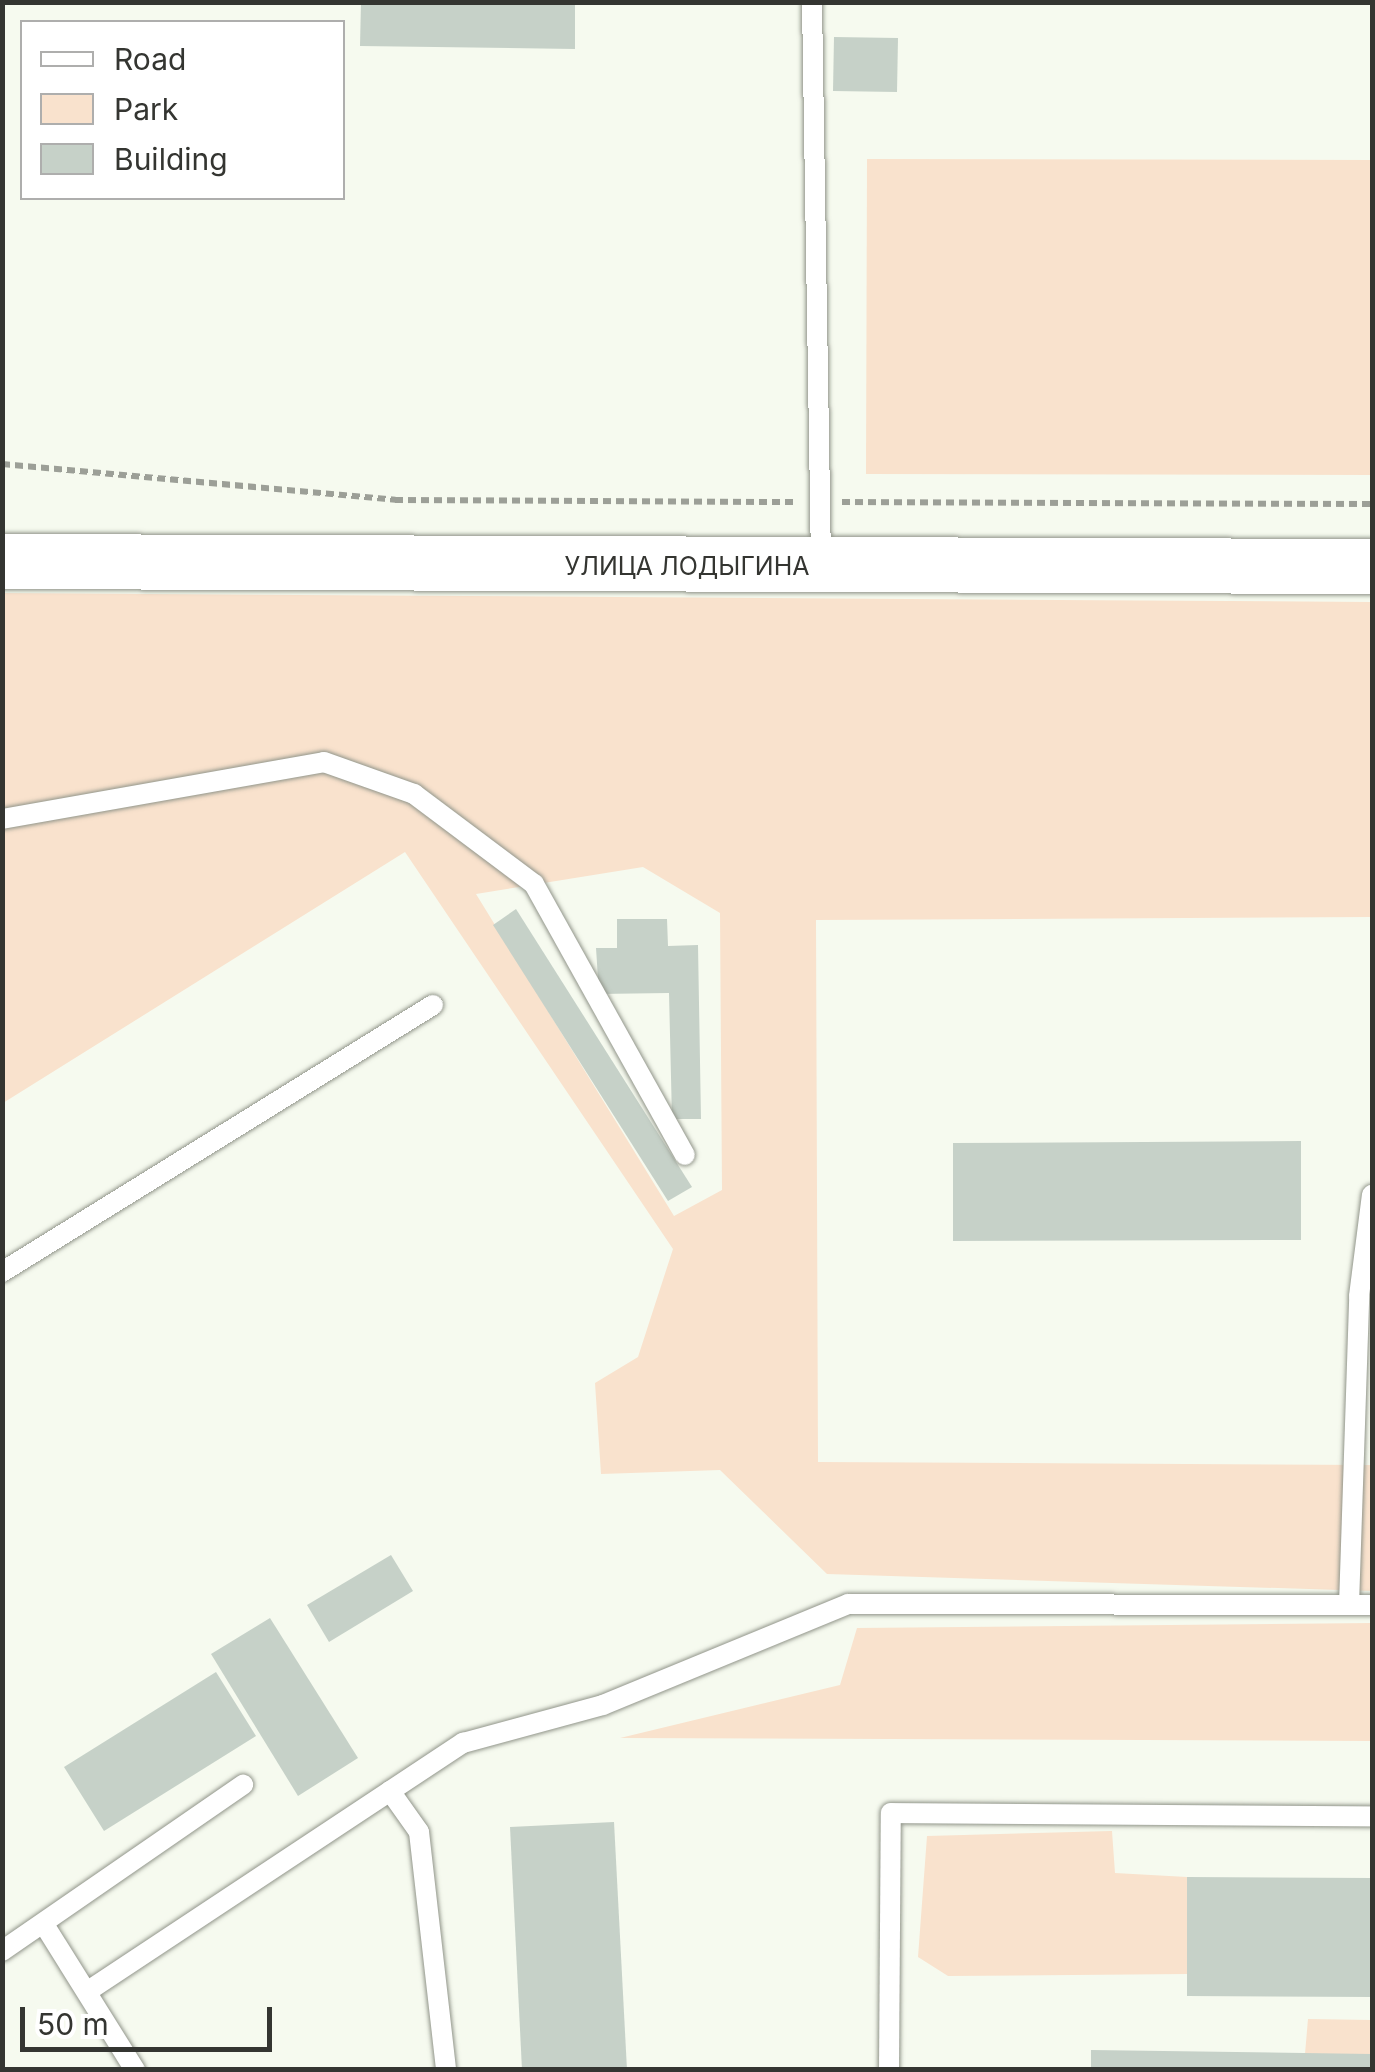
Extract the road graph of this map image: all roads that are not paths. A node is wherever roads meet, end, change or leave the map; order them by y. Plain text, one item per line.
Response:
1 (812, 2) edge
2 (2, 560) edge
3 (1372, 566) edge
4 (821, 567) junction
5 (2, 819) edge
6 (433, 1005) dead end
7 (685, 1155) dead end
8 (1372, 1195) edge
9 (2, 1272) edge
10 (1349, 1605) junction
11 (1372, 1605) edge
12 (243, 1785) dead end
13 (390, 1791) junction
14 (1372, 1816) edge
15 (44, 1926) junction
16 (2, 1951) edge
17 (88, 1991) junction
18 (135, 2070) edge
19 (446, 2070) edge
20 (889, 2070) edge

1 - 4 lane
2 - 4 main road, УЛИЦА ЛОДЫГИНА
3 - 4 main road, УЛИЦА ЛОДЫГИНА
5 - 7 lane
6 - 9 lane
8 - 10 lane
10 - 11 lane
10 - 13 lane
12 - 15 lane
13 - 17 lane
13 - 19 lane
14 - 20 lane
15 - 16 lane
15 - 17 lane
17 - 18 lane

